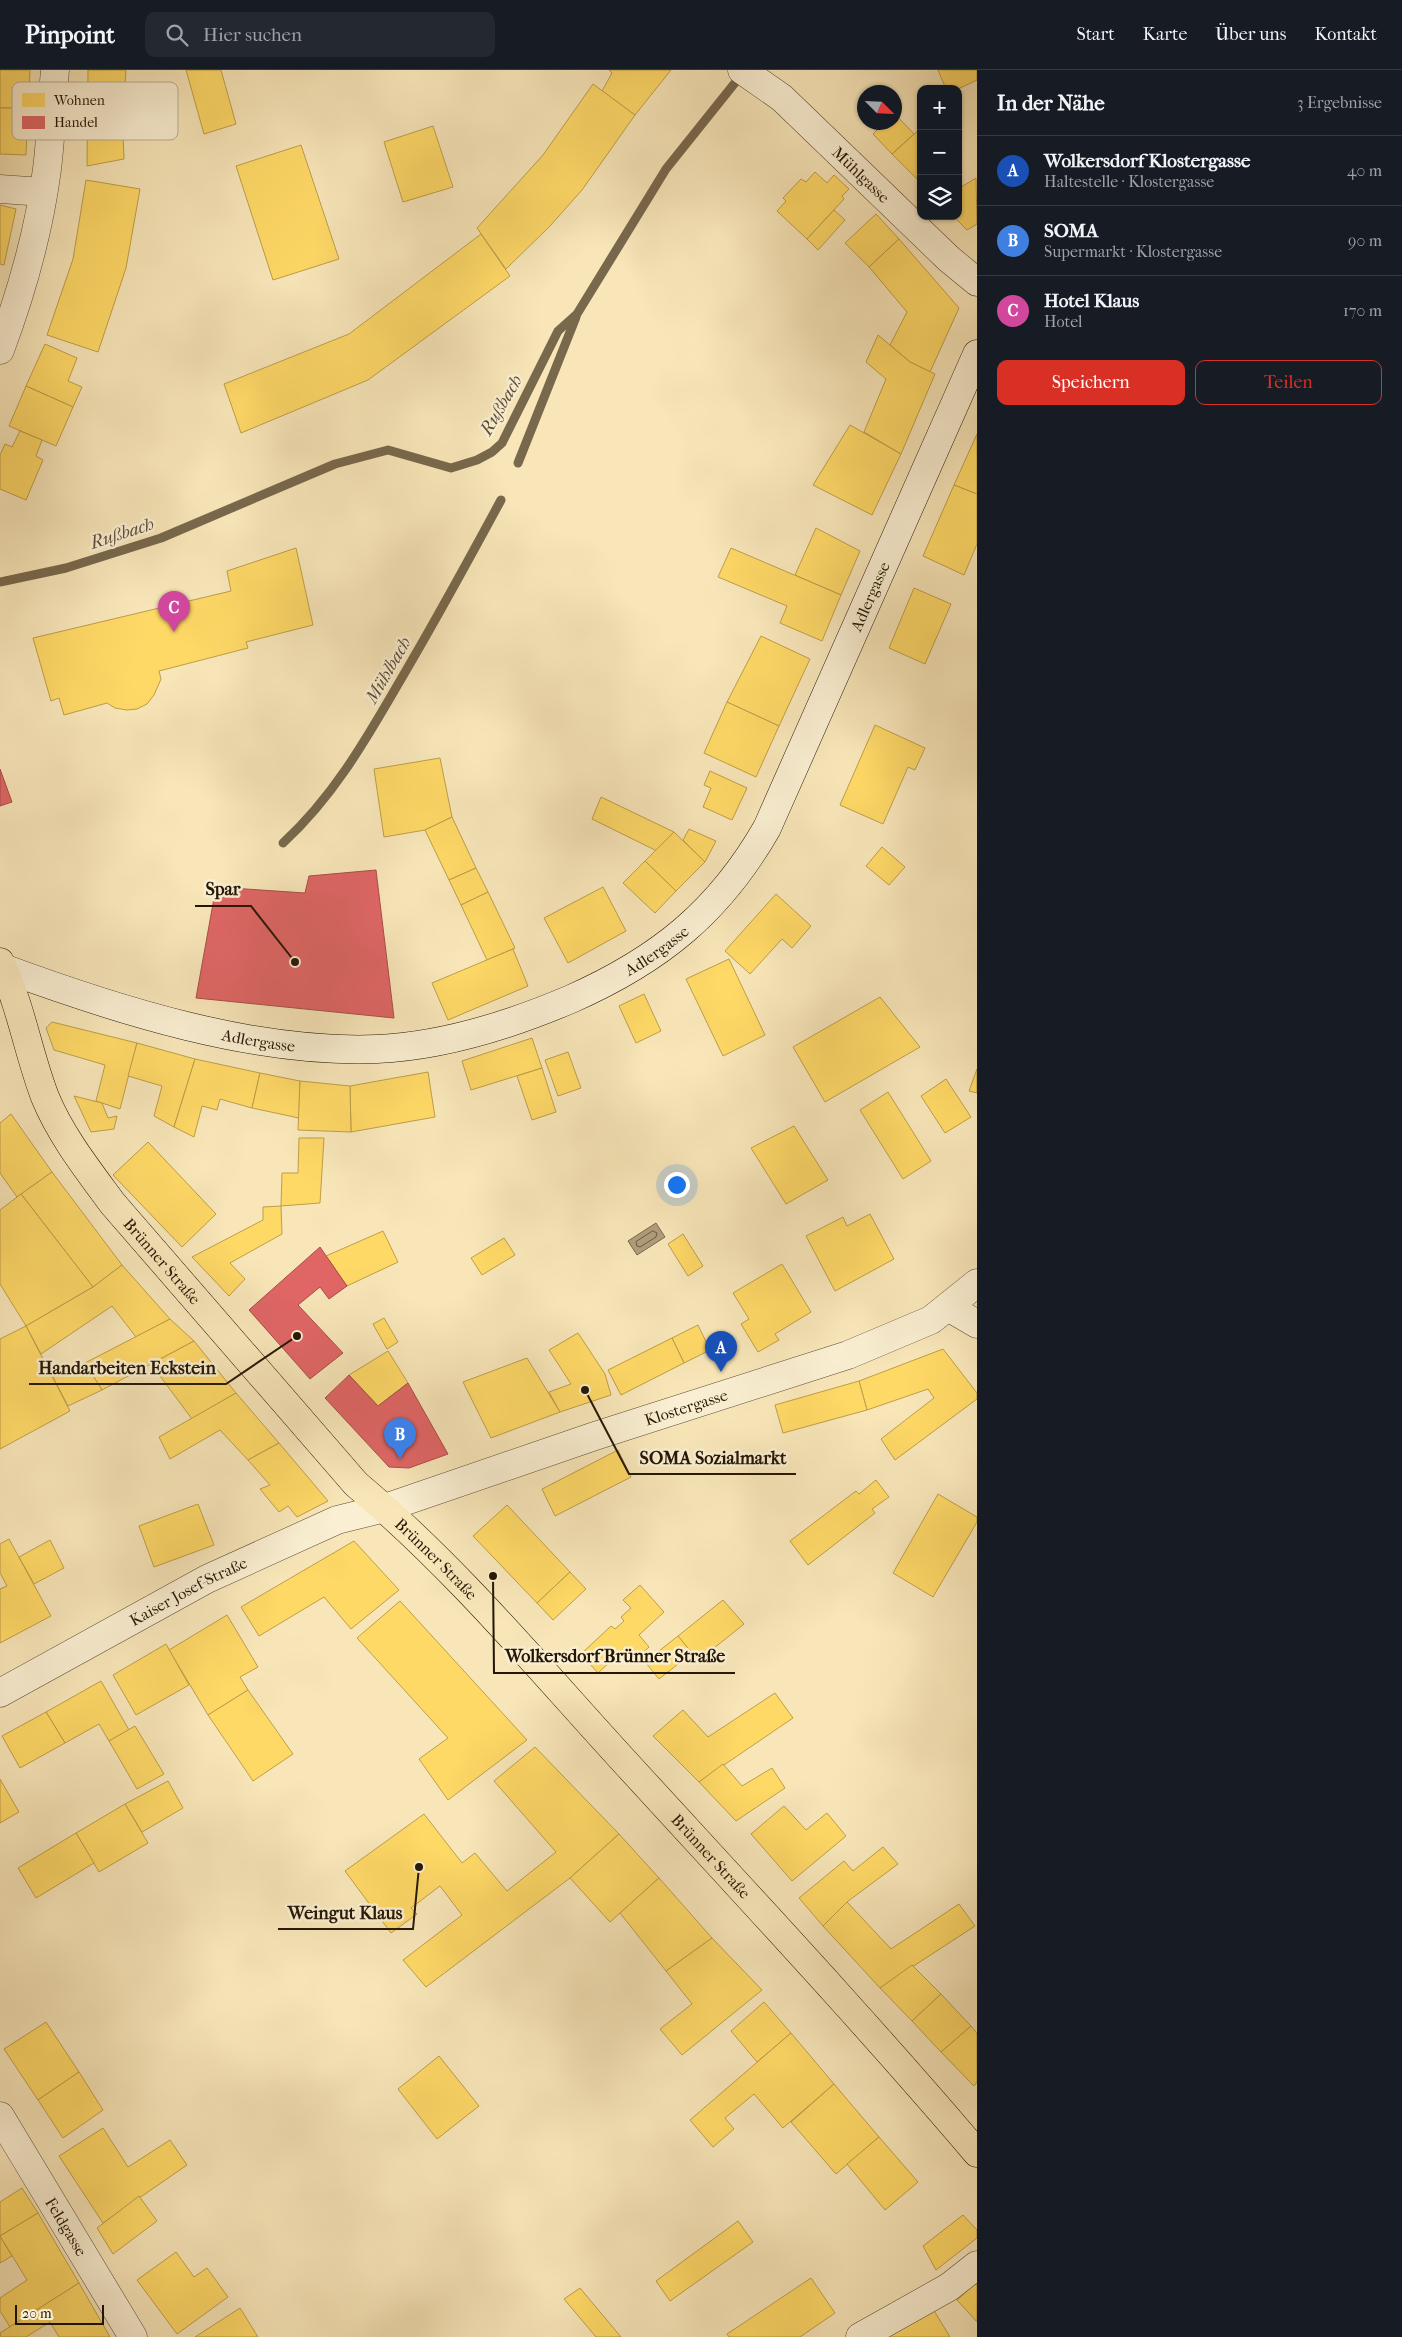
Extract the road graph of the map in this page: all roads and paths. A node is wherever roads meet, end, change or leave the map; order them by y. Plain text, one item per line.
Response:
1 (742, 70) edge
2 (49, 140) edge
3 (0, 189) edge
4 (43, 192) junction
5 (977, 282) edge
6 (0, 350) edge
7 (977, 354) edge
8 (1, 966) edge
9 (977, 1283) edge
10 (948, 1307) junction
11 (977, 1324) edge
12 (384, 1508) junction
13 (0, 1693) edge
14 (0, 2116) edge
15 (977, 2153) edge
16 (977, 2265) edge
17 (132, 2337) edge
18 (860, 2337) edge

1 - 5 street, Mühlgasse
2 - 4 street
3 - 4 street
4 - 6 street
7 - 8 street, Adlergasse
8 - 12 main road, Brünner Straße
9 - 10 street, Klostergasse
10 - 11 street
10 - 12 street, Klostergasse
12 - 13 street, Kaiser Josef-Straße
12 - 15 main road, Brünner Straße
14 - 17 street, Feldgasse
16 - 18 street

